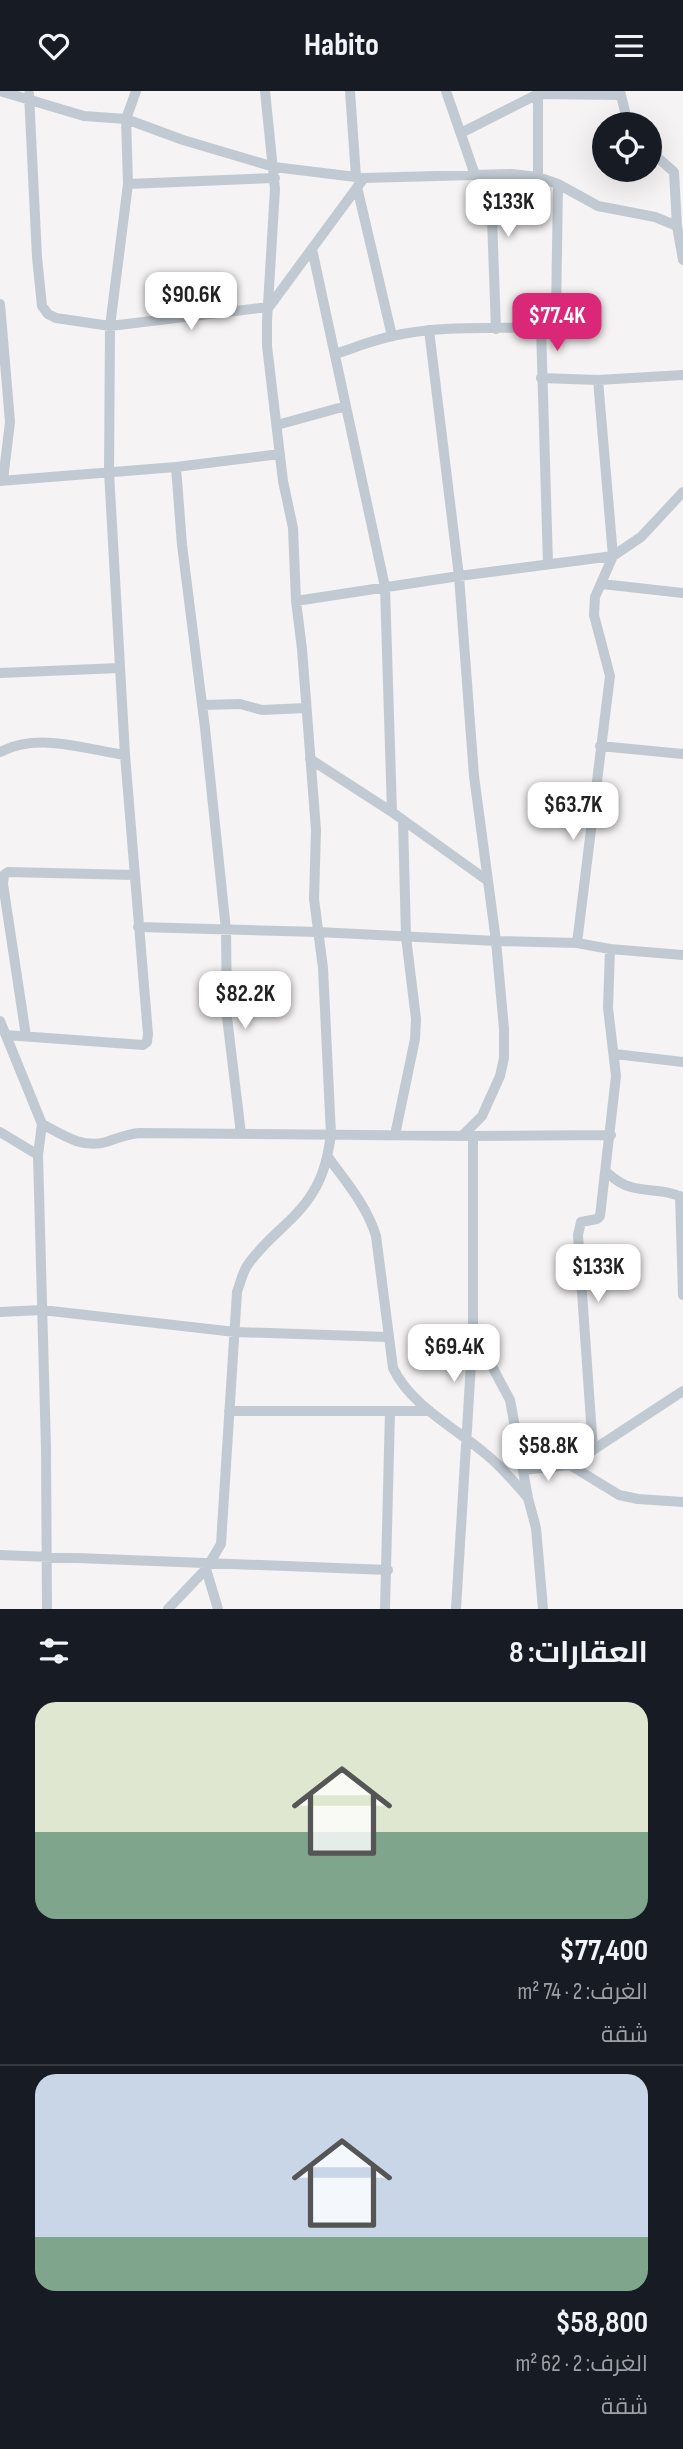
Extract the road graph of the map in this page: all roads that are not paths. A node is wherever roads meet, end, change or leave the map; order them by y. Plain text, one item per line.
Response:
1 (1, 91) edge
2 (136, 91) edge
3 (265, 91) edge
4 (350, 91) edge
5 (446, 91) edge
6 (538, 92) edge
7 (620, 93) edge
8 (29, 95) edge
9 (625, 112) edge
10 (127, 119) junction
11 (461, 133) junction
12 (662, 159) edge
13 (679, 171) edge
14 (274, 172) junction
15 (475, 175) junction
16 (538, 177) junction
17 (359, 181) junction
18 (128, 184) junction
19 (558, 184) junction
20 (677, 226) junction
21 (312, 249) junction
22 (683, 260) edge
23 (0, 305) edge
24 (269, 307) junction
25 (110, 326) junction
26 (541, 327) junction
27 (496, 328) junction
28 (429, 330) junction
29 (392, 336) junction
30 (335, 354) junction
31 (683, 375) edge
32 (541, 378) junction
33 (598, 380) junction
34 (346, 406) junction
35 (277, 425) junction
36 (280, 454) junction
37 (176, 467) junction
38 (109, 471) junction
39 (1, 481) edge
40 (683, 492) edge
41 (613, 556) junction
42 (548, 564) junction
43 (459, 576) junction
44 (602, 584) junction
45 (386, 587) junction
46 (683, 593) edge
47 (296, 601) junction
48 (119, 669) junction
49 (0, 673) edge
50 (202, 705) junction
51 (306, 708) junction
52 (600, 746) junction
53 (0, 752) edge
54 (683, 754) edge
55 (125, 755) junction
56 (310, 759) junction
57 (392, 812) junction
58 (402, 820) junction
59 (135, 875) junction
60 (488, 881) junction
61 (4, 914) edge
62 (138, 927) junction
63 (226, 930) junction
64 (318, 932) junction
65 (407, 937) junction
66 (496, 941) junction
67 (577, 943) junction
68 (610, 949) junction
69 (683, 954) edge
70 (0, 1021) edge
71 (6, 1035) junction
72 (26, 1036) junction
73 (615, 1054) junction
74 (683, 1062) edge
75 (42, 1123) junction
76 (0, 1132) edge
77 (241, 1134) junction
78 (331, 1135) junction
79 (395, 1135) junction
80 (611, 1135) junction
81 (467, 1136) junction
82 (38, 1156) junction
83 (328, 1157) junction
84 (606, 1172) junction
85 (682, 1197) edge
86 (683, 1294) edge
87 (0, 1306) edge
88 (42, 1310) junction
89 (0, 1312) edge
90 (473, 1331) junction
91 (235, 1332) junction
92 (388, 1337) junction
93 (683, 1391) edge
94 (229, 1411) junction
95 (390, 1412) junction
96 (430, 1412) junction
97 (467, 1440) junction
98 (593, 1450) junction
99 (570, 1465) junction
100 (523, 1470) junction
101 (528, 1498) junction
102 (683, 1502) edge
103 (0, 1555) edge
104 (47, 1557) junction
105 (208, 1567) junction
106 (388, 1570) junction
107 (47, 1609) edge
108 (167, 1609) edge
109 (218, 1609) edge
110 (385, 1609) edge
111 (456, 1609) edge
112 (543, 1609) edge

1 - 8 street
2 - 10 street
3 - 14 street
4 - 17 street
5 - 11 street
6 - 7 street
6 - 11 street
6 - 16 street
7 - 9 street
8 - 10 street
8 - 25 street
10 - 14 street
10 - 18 street
11 - 15 street
12 - 13 street
13 - 20 street
14 - 17 street
14 - 18 street
14 - 24 street
15 - 16 street
15 - 17 street
15 - 27 street
16 - 19 street
17 - 21 street
17 - 29 street
18 - 25 street
19 - 20 street
19 - 26 street
20 - 22 street
21 - 24 street
21 - 30 street
23 - 39 street
24 - 25 street
24 - 35 street
25 - 38 street
26 - 27 street
26 - 32 street
27 - 28 street
28 - 29 street
28 - 43 street
29 - 30 street
30 - 34 street
31 - 33 street
32 - 33 street
32 - 42 street
33 - 41 street
34 - 35 street
34 - 45 street
35 - 36 street
36 - 37 street
36 - 47 street
37 - 38 street
37 - 50 street
38 - 39 street
38 - 48 street
40 - 41 street
41 - 42 street
41 - 44 street
42 - 43 street
43 - 45 street
43 - 60 street
44 - 46 street
44 - 52 street
45 - 47 street
45 - 57 street
47 - 51 street
48 - 49 street
48 - 55 street
50 - 51 street
50 - 63 street
51 - 56 street
52 - 54 street
52 - 67 street
53 - 55 street
55 - 59 street
56 - 57 street
56 - 64 street
57 - 58 street
58 - 60 street
58 - 65 street
59 - 61 street
59 - 62 street
60 - 66 street
61 - 72 street
62 - 63 street
62 - 72 street
63 - 64 street
63 - 77 street
64 - 65 street
64 - 78 street
65 - 66 street
65 - 79 street
66 - 67 street
66 - 81 street
67 - 68 street
68 - 69 street
68 - 73 street
70 - 71 street
71 - 72 street
71 - 75 street
73 - 74 street
73 - 80 street
75 - 77 street
75 - 82 street
76 - 82 street
77 - 78 street
78 - 79 street
78 - 83 street
79 - 81 street
80 - 81 street
80 - 84 street
81 - 90 street
82 - 88 street
83 - 91 street
83 - 92 street
84 - 85 street
84 - 98 street
85 - 86 street
87 - 89 street
88 - 89 street
88 - 91 street
88 - 104 street
90 - 97 street
90 - 100 street
91 - 92 street
91 - 94 street
92 - 96 street
93 - 98 street
94 - 95 street
94 - 105 street
95 - 96 street
95 - 106 street
96 - 97 street
97 - 101 street
97 - 111 street
98 - 99 street
99 - 100 street
99 - 102 street
100 - 101 street
101 - 112 street
103 - 104 street
104 - 105 street
104 - 107 street
105 - 106 street
105 - 108 street
105 - 109 street
106 - 110 street

